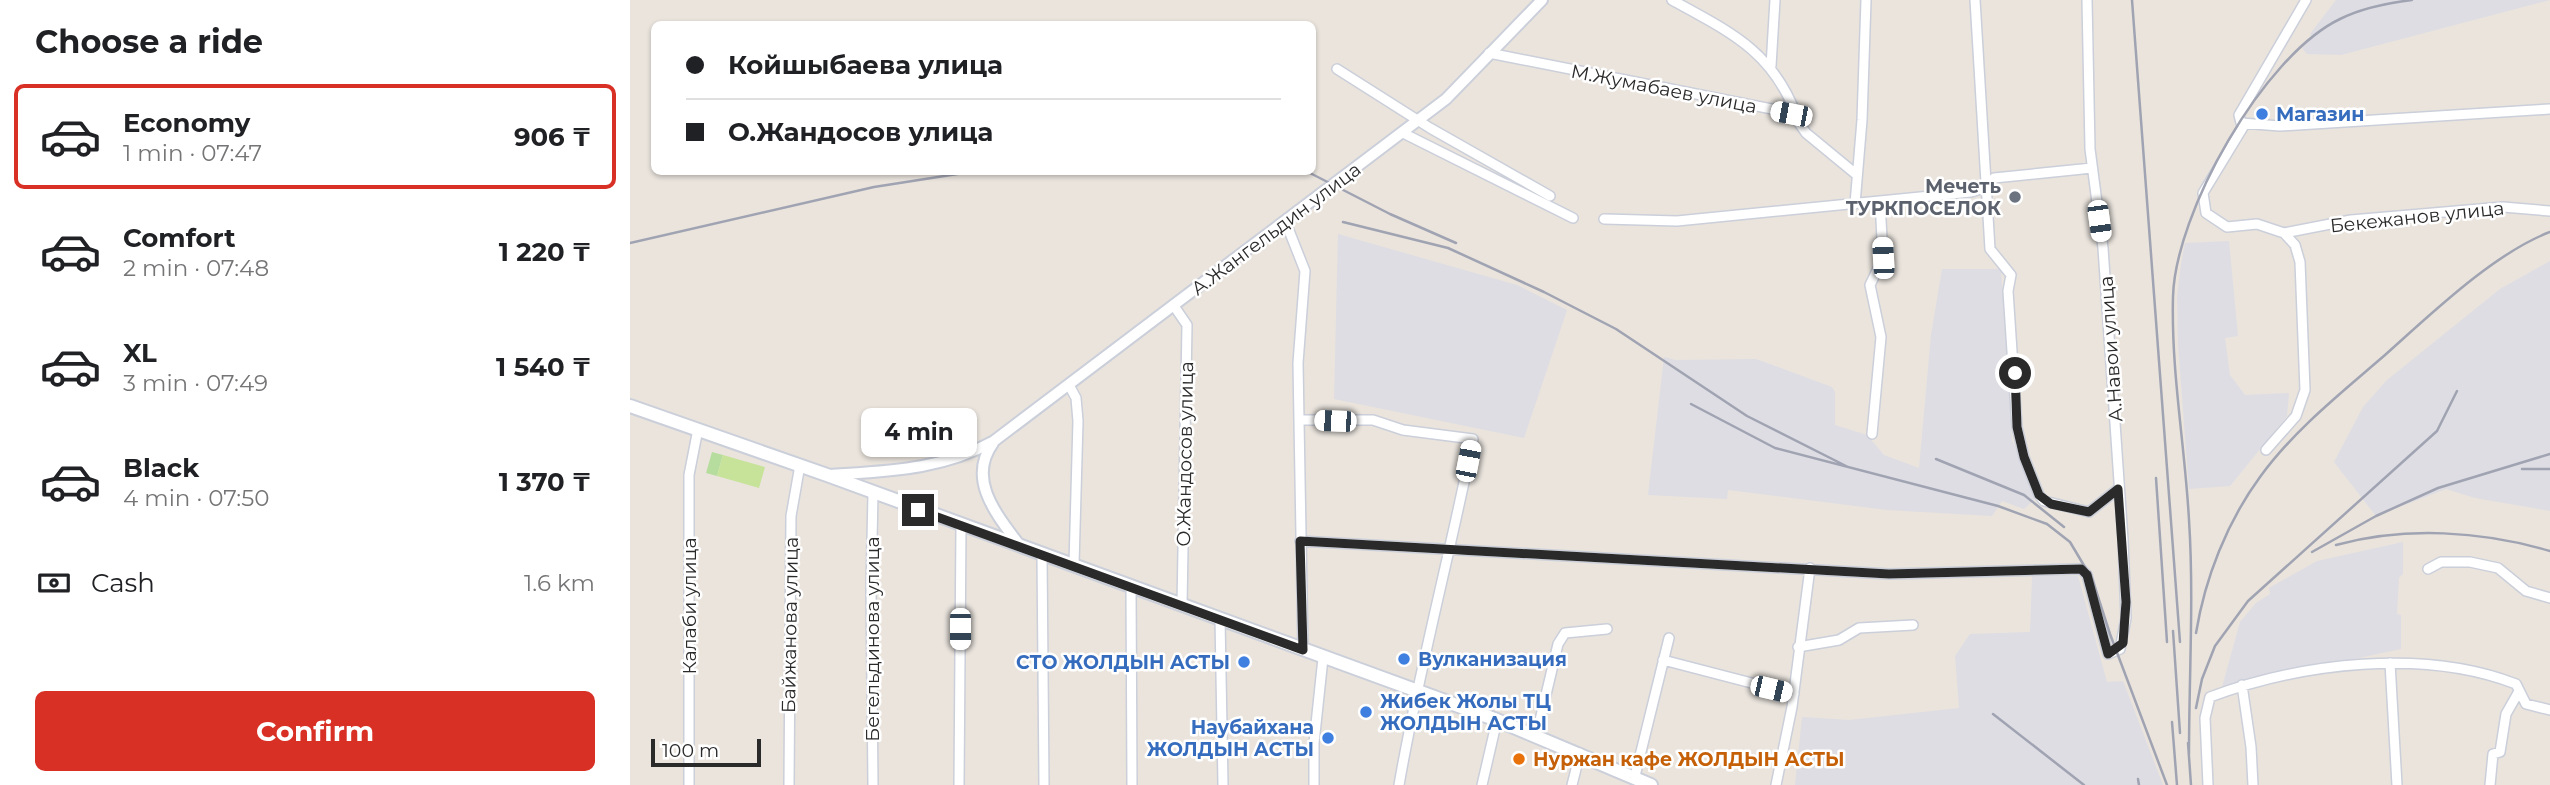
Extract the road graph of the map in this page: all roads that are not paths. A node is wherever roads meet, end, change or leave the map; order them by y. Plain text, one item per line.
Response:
1 (1542, 0) edge
2 (1672, 0) edge
3 (1774, 0) edge
4 (1866, 0) edge
5 (1975, 0) edge
6 (2087, 0) edge
7 (2306, 0) edge
8 (1489, 53) junction
9 (1771, 66) junction
10 (1337, 69) dead end
11 (2550, 109) edge
12 (1419, 119) junction
13 (1798, 119) junction
14 (2242, 119) junction
15 (1403, 133) junction
16 (2092, 168) junction
17 (1857, 175) junction
18 (1987, 187) junction
19 (1550, 196) dead end
20 (1880, 201) junction
21 (1855, 204) junction
22 (2550, 211) edge
23 (1573, 218) dead end
24 (1604, 219) dead end
25 (1286, 223) junction
26 (2284, 233) junction
27 (1174, 306) junction
28 (1069, 385) junction
29 (630, 406) edge
30 (1300, 420) junction
31 (698, 429) junction
32 (1872, 434) dead end
33 (994, 441) junction
34 (2266, 450) dead end
35 (800, 465) junction
36 (827, 475) junction
37 (2118, 489) junction
38 (873, 493) junction
39 (961, 525) junction
40 (1300, 541) junction
41 (1021, 546) junction
42 (1451, 550) junction
43 (1042, 554) junction
44 (1074, 564) junction
45 (1810, 568) junction
46 (2428, 569) dead end
47 (1131, 586) junction
48 (2550, 598) edge
49 (1182, 605) junction
50 (1220, 618) junction
51 (1913, 625) dead end
52 (1607, 629) dead end
53 (1669, 638) dead end
54 (1798, 648) junction
55 (1303, 650) junction
56 (1322, 658) junction
57 (1663, 660) junction
58 (2390, 663) junction
59 (2242, 685) junction
60 (1415, 693) junction
61 (2518, 693) junction
62 (1794, 694) junction
63 (2550, 710) edge
64 (1497, 720) junction
65 (1536, 737) junction
66 (1580, 753) junction
67 (1635, 776) junction
68 (689, 785) edge
69 (789, 785) edge
70 (873, 785) edge
71 (959, 785) edge
72 (1044, 785) edge
73 (1132, 785) edge
74 (1223, 785) edge
75 (1314, 785) edge
76 (1399, 785) edge
77 (1482, 785) edge
78 (1573, 785) edge
79 (1651, 785) edge
80 (1776, 785) edge
81 (2208, 785) edge
82 (2253, 785) edge
83 (2397, 785) edge
84 (2490, 785) edge

1 - 8 street, А.Жангельдин улица
2 - 9 street
3 - 9 street
4 - 17 street
5 - 18 street
6 - 16 street, А.Навои улица
7 - 14 street, Бекежанов улица
8 - 12 street, А.Жангельдин улица
8 - 13 street, М.Жумабаев улица
9 - 13 street
10 - 12 street
11 - 14 street
12 - 15 street, А.Жангельдин улица
12 - 19 street
13 - 17 street
14 - 26 street, Бекежанов улица
15 - 23 street
15 - 25 street, А.Жангельдин улица
16 - 18 street
16 - 37 street, А.Навои улица
17 - 21 street
18 - 20 street
18 - 37 street
20 - 21 street
20 - 32 street
21 - 24 street
22 - 26 street, Бекежанов улица
25 - 27 street, А.Жангельдин улица
25 - 30 street
26 - 34 street
27 - 28 street, А.Жангельдин улица
27 - 49 street, О.Жандосов улица
28 - 33 street, А.Жангельдин улица
28 - 44 street
29 - 31 main road
30 - 40 street
30 - 42 street
31 - 35 main road
31 - 68 street, Калаби улица
33 - 36 street, А.Жангельдин улица
33 - 41 street
35 - 36 main road
35 - 69 street, Байжанова улица
36 - 38 main road
37 - 45 street, А.Навои улица
38 - 39 main road
38 - 70 street, Бегельдинова улица
39 - 41 main road
39 - 71 street
40 - 42 street
40 - 55 street
41 - 43 main road
42 - 45 street
42 - 60 street
43 - 44 main road
43 - 72 street
44 - 47 main road
45 - 54 street
46 - 48 street
47 - 49 main road
47 - 73 street
49 - 50 main road
50 - 55 main road
50 - 74 street
51 - 54 street
52 - 65 street
53 - 57 street
54 - 62 street
55 - 56 main road
56 - 60 main road
56 - 75 street
57 - 62 street
57 - 67 street
58 - 59 street
58 - 61 street
58 - 83 street
59 - 81 street
59 - 82 street
60 - 64 main road
60 - 76 street
61 - 63 street
61 - 84 street
62 - 80 street
64 - 65 main road
64 - 77 street
65 - 66 main road
66 - 67 main road
66 - 78 street
67 - 79 main road

